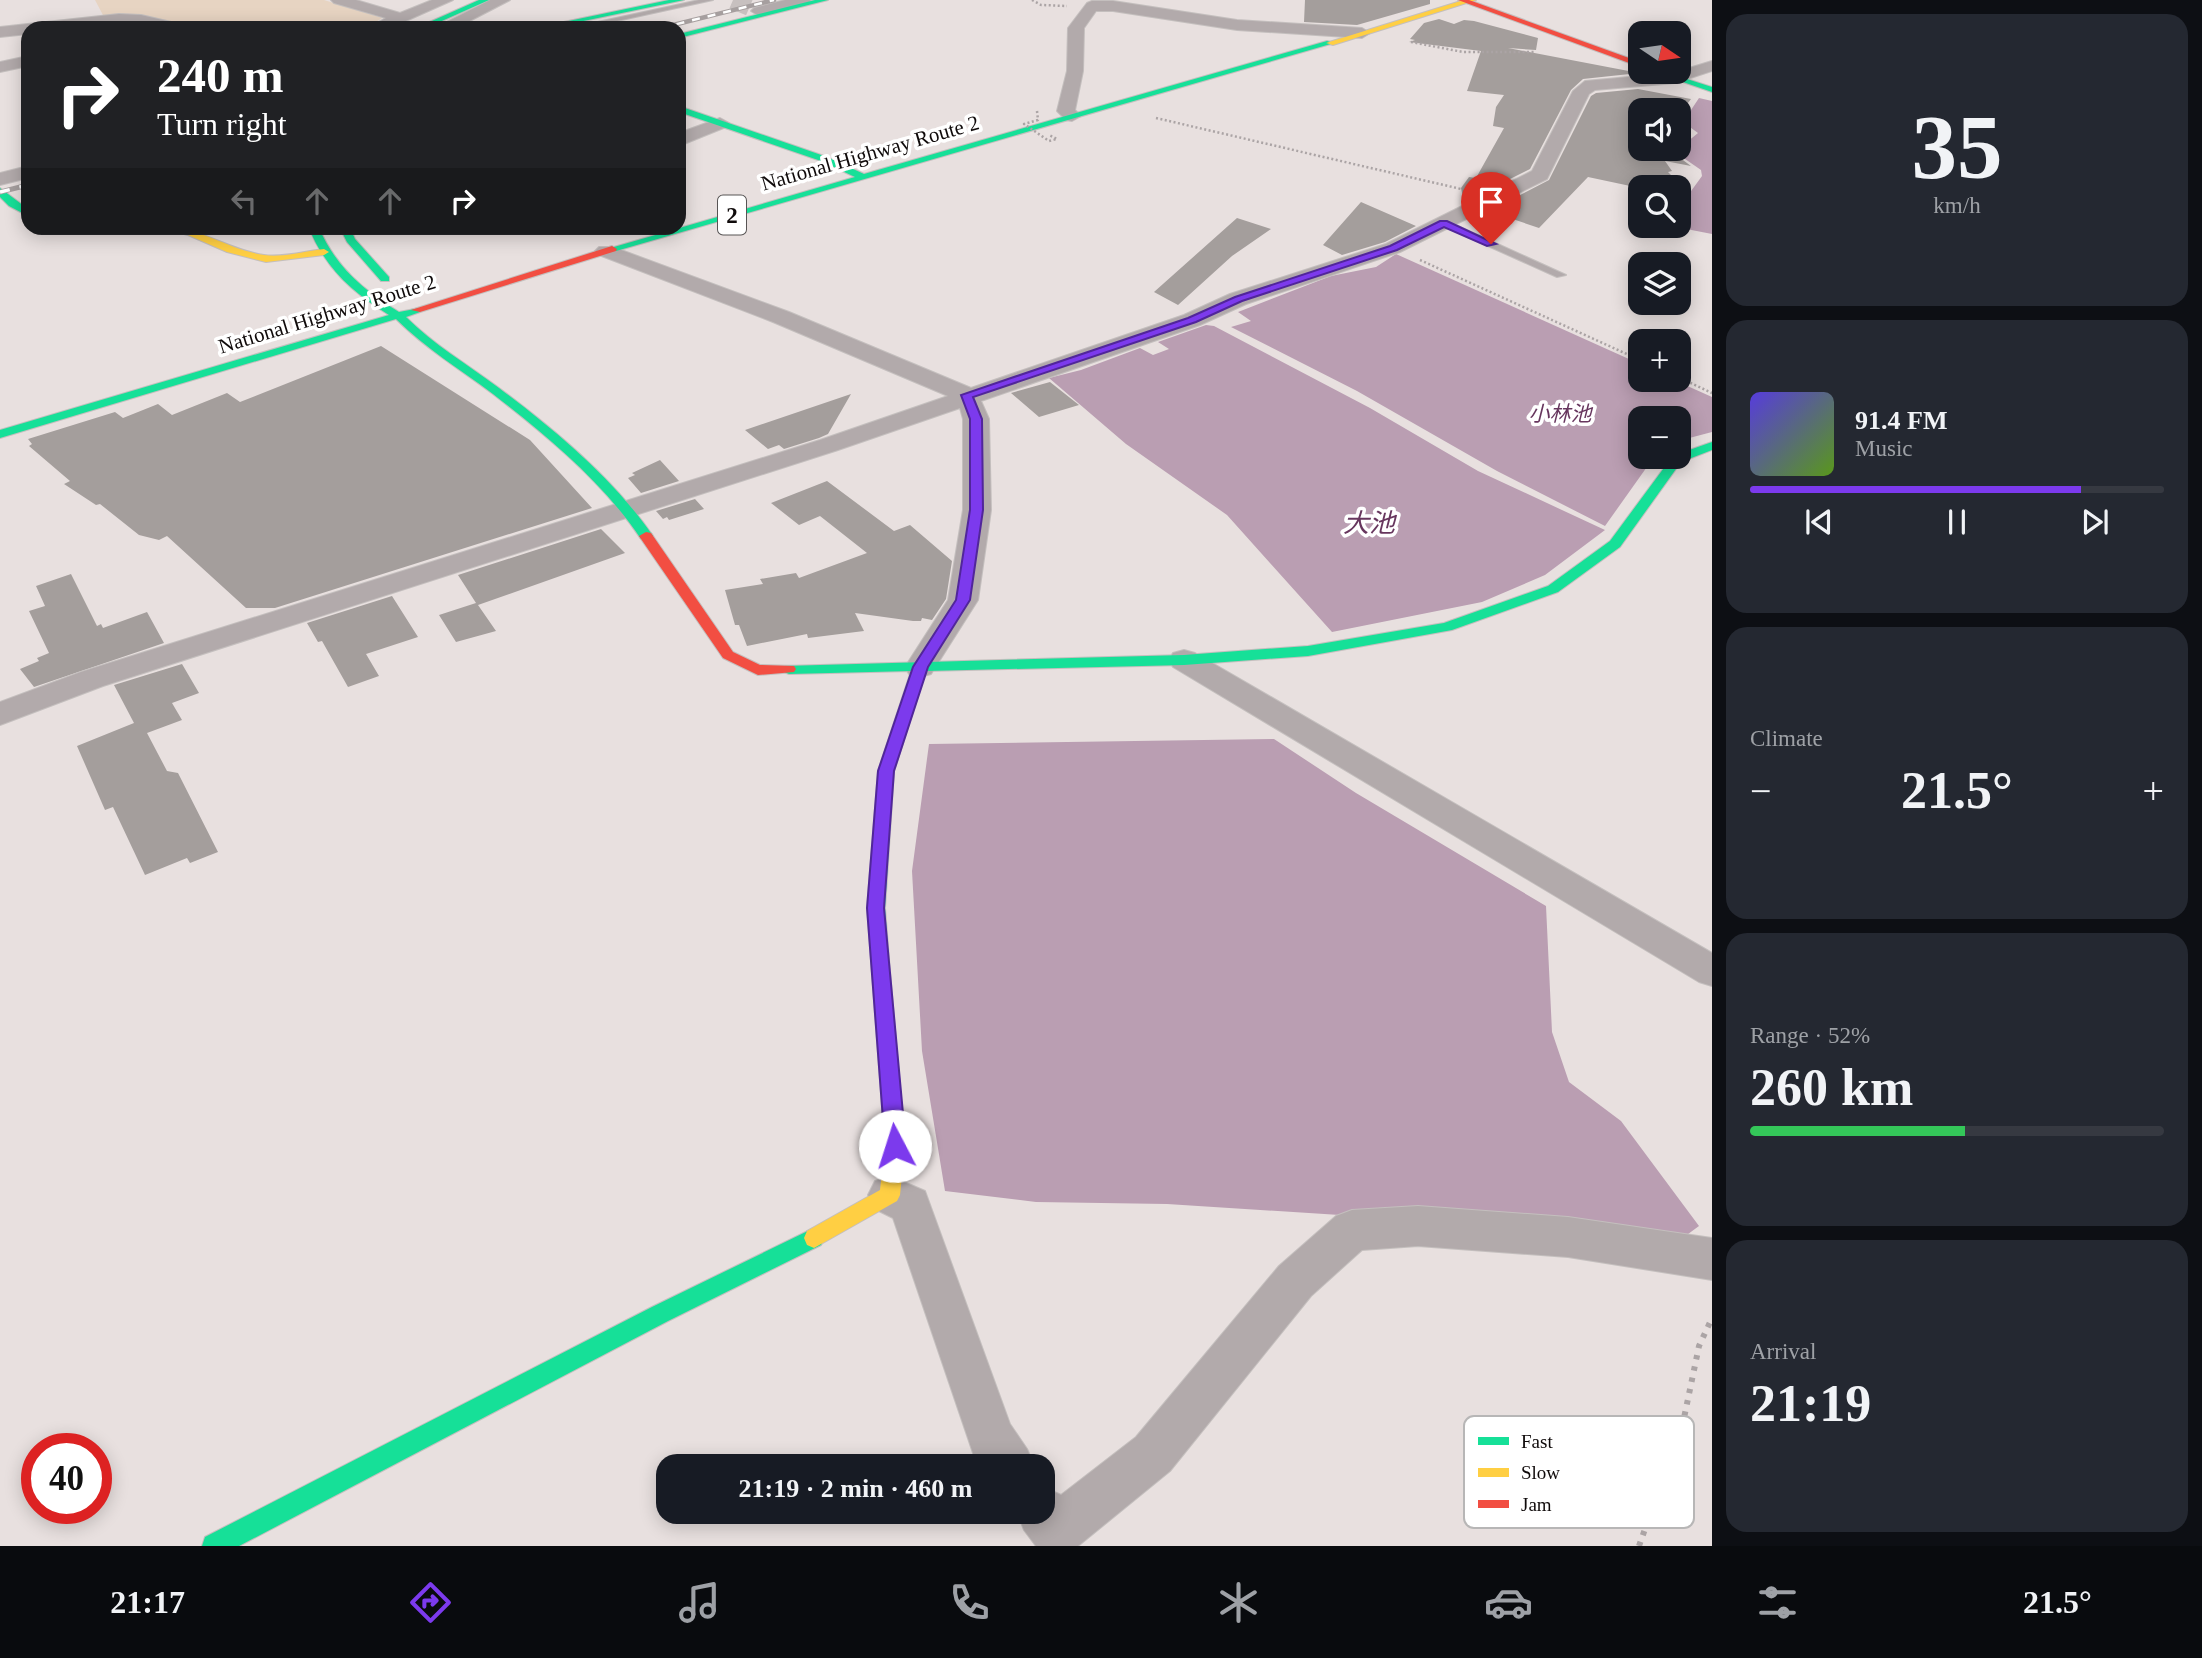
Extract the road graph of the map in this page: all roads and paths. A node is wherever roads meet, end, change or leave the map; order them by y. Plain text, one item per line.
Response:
1 (339, 0) edge
2 (445, 0) edge
3 (462, 0) edge
4 (485, 0) edge
5 (502, 0) edge
6 (680, 0) edge
7 (709, 0) edge
8 (803, 0) edge
9 (824, 0) edge
10 (1466, 1) edge
11 (759, 11) tunnel mouth
12 (100, 21) edge
13 (146, 21) edge
14 (393, 21) edge
15 (402, 21) edge
16 (404, 21) edge
17 (436, 21) edge
18 (458, 21) edge
19 (575, 21) edge
20 (608, 21) edge
21 (0, 32) edge
22 (21, 32) edge
23 (1362, 33) junction
24 (686, 34) edge
25 (1537, 52) dead end
26 (1628, 61) edge
27 (21, 62) edge
28 (1712, 66) edge
29 (0, 67) edge
30 (1691, 70) edge
31 (1628, 80) edge
32 (1691, 83) edge
33 (1712, 90) edge
34 (1107, 107) junction
35 (686, 111) edge
36 (1037, 111) dead end
37 (1072, 116) junction
38 (720, 123) junction
39 (1049, 135) dead end
40 (686, 137) edge
41 (21, 174) edge
42 (863, 177) junction
43 (0, 179) edge
44 (0, 191) edge
45 (1496, 199) junction
46 (20, 202) edge
47 (1444, 223) junction
48 (686, 228) edge
49 (197, 235) edge
50 (317, 235) edge
51 (348, 235) edge
52 (662, 235) edge
53 (1394, 248) junction
54 (607, 251) junction
55 (324, 252) junction
56 (1561, 275) dead end
57 (399, 316) junction
58 (1628, 355) edge
59 (1691, 383) edge
60 (1712, 393) edge
61 (967, 395) junction
62 (0, 434) edge
63 (1712, 446) edge
64 (626, 507) junction
65 (1184, 660) junction
66 (920, 667) junction
67 (0, 714) edge
68 (1712, 971) edge
69 (890, 1195) junction
70 (1712, 1259) edge
71 (1712, 1318) edge
72 (1684, 1416) edge
73 (1001, 1454) edge
74 (1051, 1524) edge
75 (1645, 1528) edge
76 (220, 1545) edge
77 (1639, 1546) edge

1 - 14 street
2 - 15 street
3 - 16 main road
4 - 17 main road
5 - 18 street
6 - 19 main road
7 - 20 lane
8 - 11 street
9 - 24 main road
10 - 23 main road, National Highway Route 2 / 2
10 - 26 main road
12 - 13 street
21 - 22 street
23 - 25 path
23 - 34 main road, National Highway Route 2 / 2
23 - 37 street
27 - 29 street
28 - 30 street
31 - 45 street
32 - 33 main road
34 - 37 main road, National Highway Route 2 / 2
34 - 45 path
35 - 38 main road
36 - 39 path, bridge
37 - 42 main road, National Highway Route 2 / 2
38 - 40 street
38 - 42 main road
41 - 43 street
42 - 48 main road, National Highway Route 2 / 2
44 - 46 main road
45 - 47 street
47 - 53 street
47 - 56 lane
49 - 55 main road
50 - 55 main road
51 - 57 main road
52 - 54 main road, National Highway Route 2 / 2
53 - 58 path
53 - 61 street
54 - 57 main road, National Highway Route 2 / 2
54 - 61 street
55 - 57 main road
57 - 62 main road, National Highway Route 2 / 2
57 - 64 main road
59 - 60 path
61 - 64 street
61 - 66 street
63 - 65 main road
64 - 66 main road
64 - 67 street
65 - 66 main road
65 - 68 street
66 - 69 main road
69 - 73 street
69 - 76 main road
70 - 74 street
71 - 72 path
75 - 77 path

